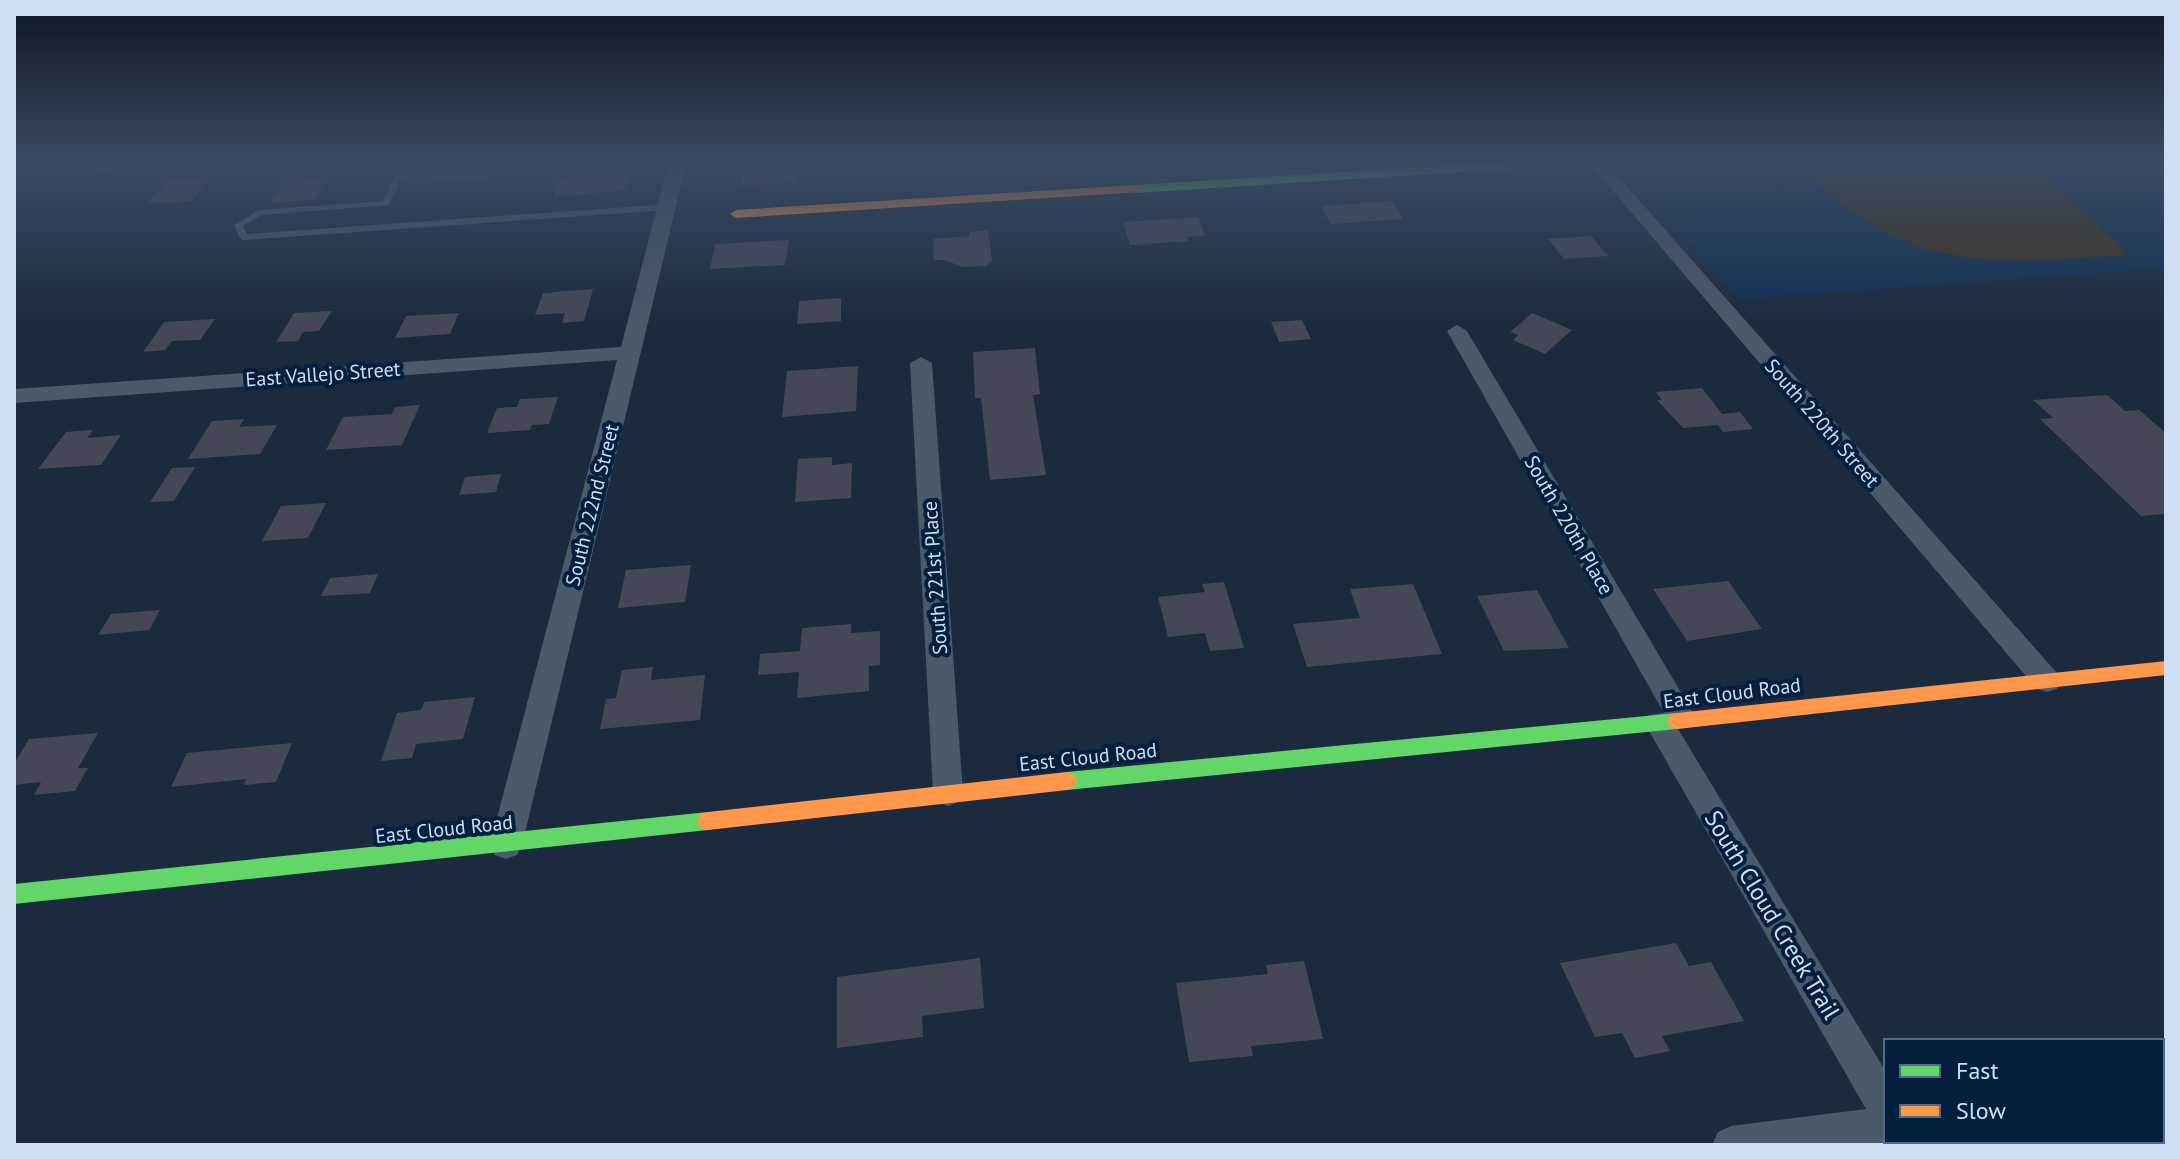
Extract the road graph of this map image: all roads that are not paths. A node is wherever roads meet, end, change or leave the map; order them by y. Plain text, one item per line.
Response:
1 (248, 219) edge
2 (377, 219) edge
3 (498, 219) edge
4 (666, 219) edge
5 (1646, 219) edge
6 (372, 228) junction
7 (1457, 331) dead end
8 (631, 353) junction
9 (921, 363) dead end
10 (14, 396) edge
11 (2166, 668) edge
12 (2047, 681) junction
13 (1670, 721) junction
14 (948, 793) junction
15 (506, 845) junction
16 (14, 894) edge
17 (1884, 1103) edge
18 (1884, 1125) edge
19 (1731, 1145) edge

1 - 6 lane
2 - 6 lane
3 - 6 lane
4 - 8 street, South 222nd Street
5 - 12 street, South 220th Street
7 - 13 street, South 220th Place
8 - 10 street, East Vallejo Street
8 - 15 street, South 222nd Street
9 - 14 street, South 221st Place
11 - 12 street, East Cloud Road
12 - 13 street, East Cloud Road
13 - 14 street, East Cloud Road
13 - 17 street, South Cloud Creek Trail
14 - 15 street, East Cloud Road
15 - 16 street, East Cloud Road
18 - 19 street

